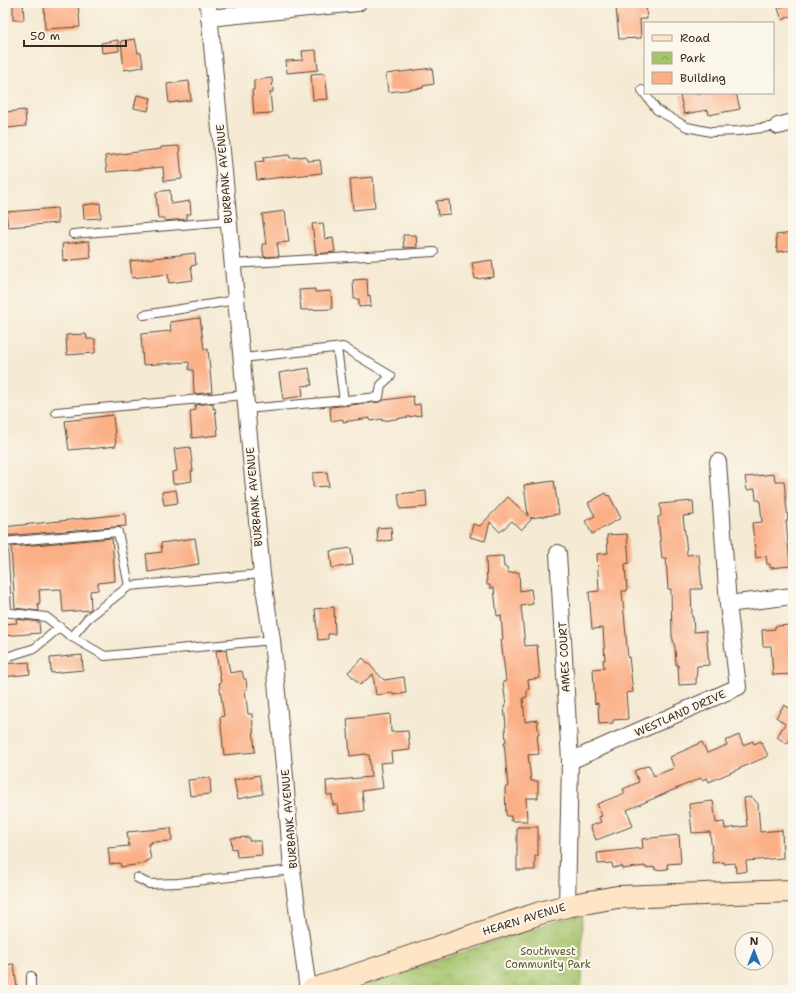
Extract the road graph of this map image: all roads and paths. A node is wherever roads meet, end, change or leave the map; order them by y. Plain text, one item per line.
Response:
1 (358, 3) edge
2 (339, 4) edge
3 (209, 10) edge
4 (642, 90) dead end
5 (644, 93) edge
6 (645, 94) edge
7 (786, 124) edge
8 (229, 220) junction
9 (73, 234) dead end
10 (434, 252) dead end
11 (233, 264) junction
12 (236, 300) junction
13 (144, 314) dead end
14 (337, 348) junction
15 (242, 358) junction
16 (344, 401) junction
17 (246, 402) junction
18 (56, 412) dead end
19 (718, 462) dead end
20 (558, 553) dead end
21 (262, 574) junction
22 (129, 586) junction
23 (793, 596) edge
24 (728, 604) junction
25 (5, 612) edge
26 (60, 627) junction
27 (72, 637) junction
28 (272, 640) junction
29 (3, 658) edge
30 (570, 761) junction
31 (292, 870) junction
32 (137, 878) dead end
33 (793, 891) edge
34 (567, 906) junction
35 (31, 976) dead end
36 (31, 990) edge
37 (308, 990) edge
38 (312, 990) edge

1 - 2 street
2 - 3 street
3 - 8 street, BURBANK AVENUE
4 - 5 lane
6 - 7 lane
8 - 9 lane
8 - 11 street, BURBANK AVENUE
10 - 11 lane
11 - 12 street, BURBANK AVENUE
12 - 13 lane
12 - 15 street, BURBANK AVENUE
14 - 15 lane
14 - 16 lane
14 - 16 lane
15 - 17 street, BURBANK AVENUE
16 - 17 lane
17 - 18 lane
17 - 21 street, BURBANK AVENUE
19 - 24 street, WESTLAND DRIVE
20 - 30 street, AMES COURT
21 - 22 lane
21 - 28 street, BURBANK AVENUE
22 - 25 lane
22 - 27 lane
23 - 24 street
24 - 30 street, WESTLAND DRIVE
25 - 26 lane
26 - 27 lane
26 - 29 lane
27 - 28 lane
28 - 31 street, BURBANK AVENUE
30 - 34 street
31 - 32 lane
31 - 37 street, BURBANK AVENUE
33 - 34 main road, HEARN AVENUE
34 - 38 main road, HEARN AVENUE
35 - 36 lane

